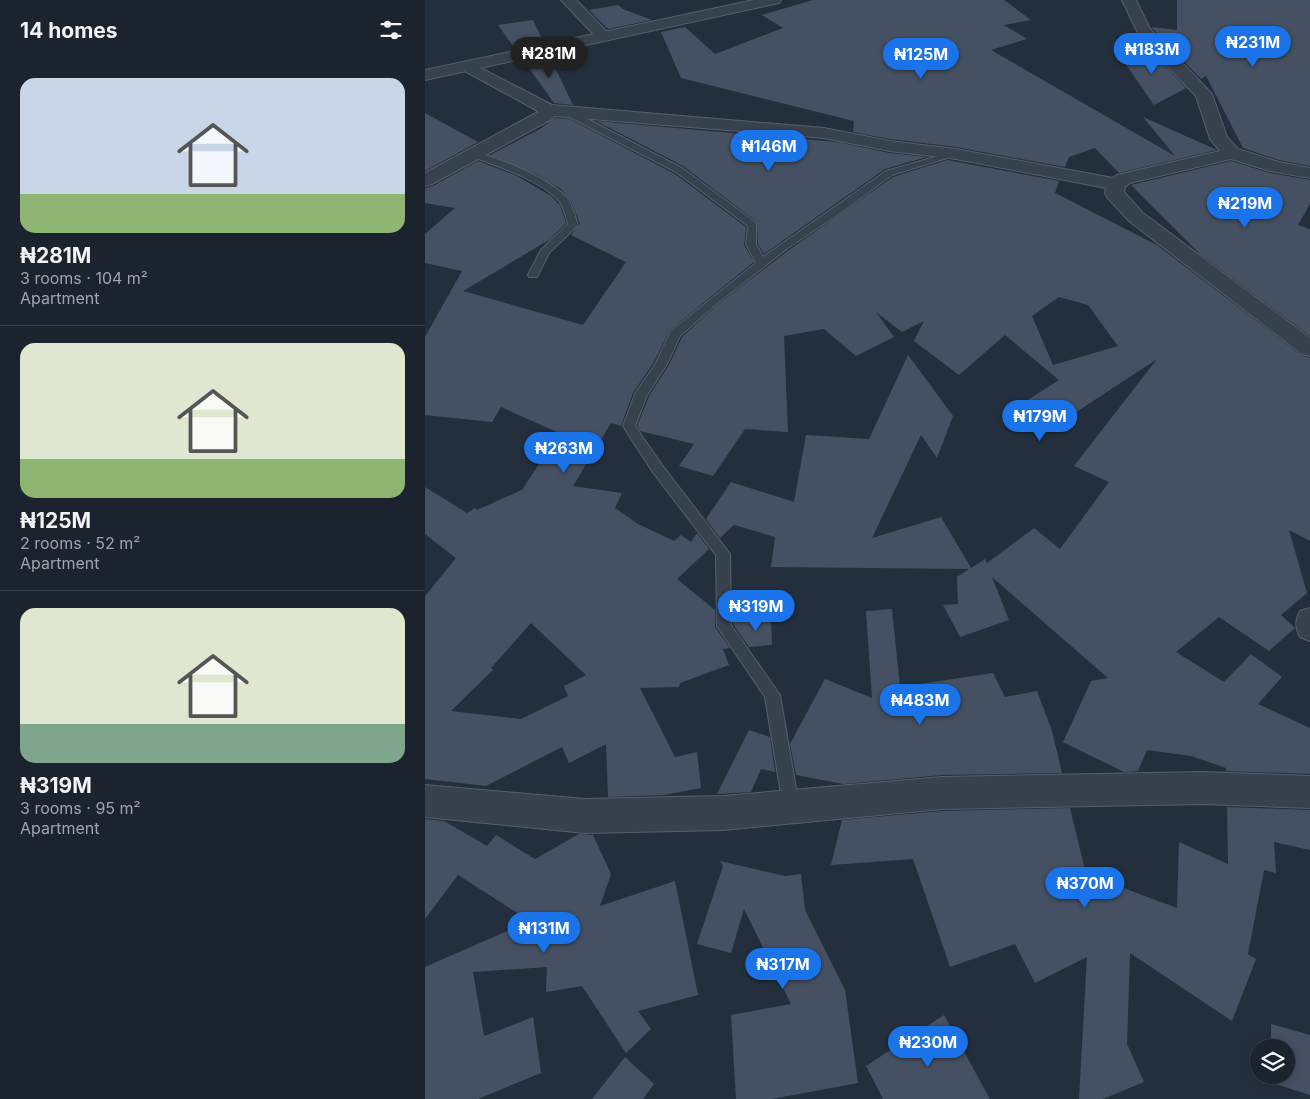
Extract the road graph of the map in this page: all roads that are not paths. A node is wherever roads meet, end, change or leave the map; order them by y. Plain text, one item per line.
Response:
1 (568, 0) edge
2 (774, 0) edge
3 (1129, 0) edge
4 (604, 37) junction
5 (467, 66) junction
6 (425, 75) edge
7 (547, 110) junction
8 (565, 112) junction
9 (1233, 153) junction
10 (473, 154) junction
11 (956, 154) junction
12 (1310, 173) edge
13 (425, 180) edge
14 (1115, 184) junction
15 (762, 264) junction
16 (533, 275) dead end
17 (1310, 349) edge
18 (1310, 620) edge
19 (1310, 628) edge
20 (1310, 792) edge
21 (425, 801) edge
22 (791, 806) junction

1 - 4 street
2 - 4 street
3 - 9 street
4 - 5 street
5 - 6 street
5 - 7 street
7 - 8 street
7 - 10 street
8 - 11 street
8 - 15 lane
9 - 12 street
9 - 14 street
10 - 13 street
10 - 16 lane
11 - 14 street
11 - 15 lane
14 - 17 street
15 - 22 lane
18 - 19 street
20 - 22 street
21 - 22 street

